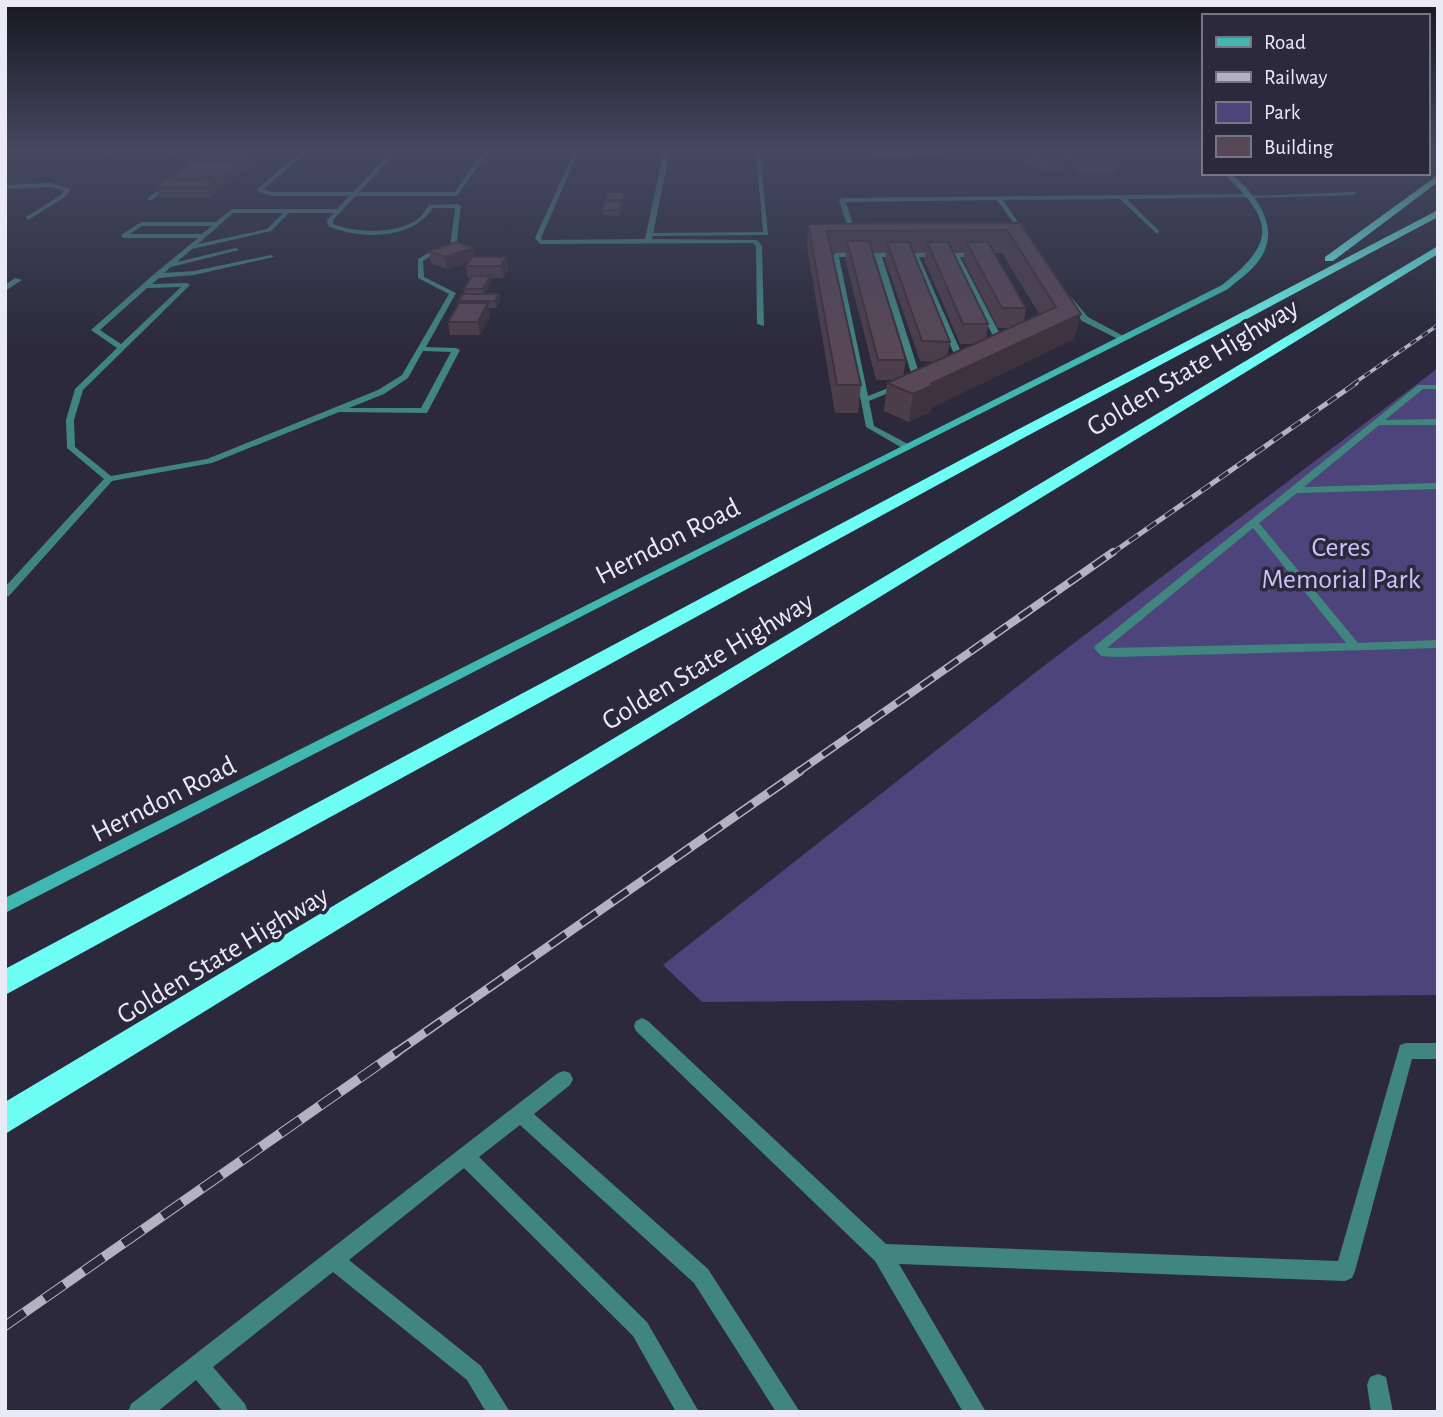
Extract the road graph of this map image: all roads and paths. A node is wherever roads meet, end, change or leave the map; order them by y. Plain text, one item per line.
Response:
1 (31, 216) edge
2 (226, 216) edge
3 (283, 216) edge
4 (333, 216) edge
5 (423, 216) edge
6 (457, 216) edge
7 (547, 216) edge
8 (653, 216) edge
9 (764, 216) edge
10 (847, 216) edge
11 (1011, 216) edge
12 (1141, 216) edge
13 (1261, 216) edge
14 (1387, 216) edge
15 (1432, 216) edge
16 (28, 218) dead end
17 (216, 224) junction
18 (1157, 232) dead end
19 (853, 235) edge
20 (202, 236) junction
21 (649, 238) junction
22 (541, 242) joint
23 (1029, 243) edge
24 (188, 248) junction
25 (1438, 249) edge
26 (236, 250) dead end
27 (878, 255) junction
28 (915, 255) junction
29 (956, 255) junction
30 (992, 255) edge
31 (271, 257) dead end
32 (165, 267) junction
33 (155, 276) junction
34 (5, 280) edge
35 (144, 286) junction
36 (1059, 286) edge
37 (5, 289) edge
38 (1274, 300) junction
39 (761, 324) dead end
40 (1123, 338) junction
41 (1013, 339) edge
42 (1002, 344) junction
43 (122, 348) junction
44 (991, 348) edge
45 (422, 349) junction
46 (971, 356) edge
47 (961, 361) junction
48 (950, 365) edge
49 (928, 374) edge
50 (1438, 376) edge
51 (917, 379) junction
52 (1421, 387) junction
53 (1438, 387) edge
54 (865, 401) junction
55 (333, 410) junction
56 (424, 411) joint
57 (1438, 422) edge
58 (1377, 423) junction
59 (907, 447) junction
60 (109, 479) junction
61 (1438, 486) edge
62 (1295, 490) junction
63 (1254, 523) junction
64 (5, 594) edge
65 (1438, 644) edge
66 (1355, 646) junction
67 (5, 906) edge
68 (5, 983) edge
69 (642, 1026) dead end
70 (1438, 1051) edge
71 (564, 1079) dead end
72 (520, 1113) junction
73 (5, 1119) edge
74 (465, 1156) junction
75 (882, 1254) junction
76 (333, 1260) junction
77 (198, 1366) junction
78 (1378, 1385) dead end
79 (139, 1412) edge
80 (237, 1412) edge
81 (499, 1412) edge
82 (688, 1412) edge
83 (789, 1412) edge
84 (975, 1412) edge
85 (1382, 1412) edge

1 - 16 street
2 - 17 lane
3 - 24 lane
4 - 5 lane
6 - 45 lane
7 - 22 lane
8 - 21 street
9 - 21 lane
10 - 19 street
11 - 23 street
12 - 18 street
13 - 40 street, Herndon Road
14 - 38 highway
15 - 38 highway, Golden State Highway
17 - 20 lane
17 - 20 lane
20 - 24 lane
21 - 22 street
21 - 39 street
24 - 32 lane
25 - 73 highway, Golden State Highway
26 - 32 lane
27 - 28 lane
27 - 51 lane
27 - 54 lane
28 - 29 lane
28 - 47 lane
29 - 30 lane
29 - 42 lane
31 - 33 lane
32 - 33 lane
33 - 35 lane
34 - 37 street
35 - 43 lane
35 - 43 lane
36 - 40 street
38 - 68 highway, Golden State Highway
40 - 59 street, Herndon Road
41 - 42 lane
42 - 44 lane
43 - 60 lane
45 - 55 lane
45 - 56 lane
46 - 47 lane
47 - 48 lane
49 - 51 lane
50 - 52 lane
51 - 54 lane
52 - 53 lane
52 - 58 lane
54 - 59 lane
55 - 56 lane
55 - 60 lane
57 - 58 lane
58 - 62 lane
59 - 67 street, Herndon Road
60 - 64 lane
61 - 62 lane
62 - 63 lane
63 - 66 lane
63 - 66 lane
65 - 66 lane
69 - 75 lane
70 - 75 lane
71 - 72 lane
72 - 74 lane
72 - 83 lane
74 - 76 lane
74 - 82 lane
75 - 84 lane
76 - 77 lane
76 - 81 lane
77 - 79 lane
77 - 80 lane
78 - 85 lane

